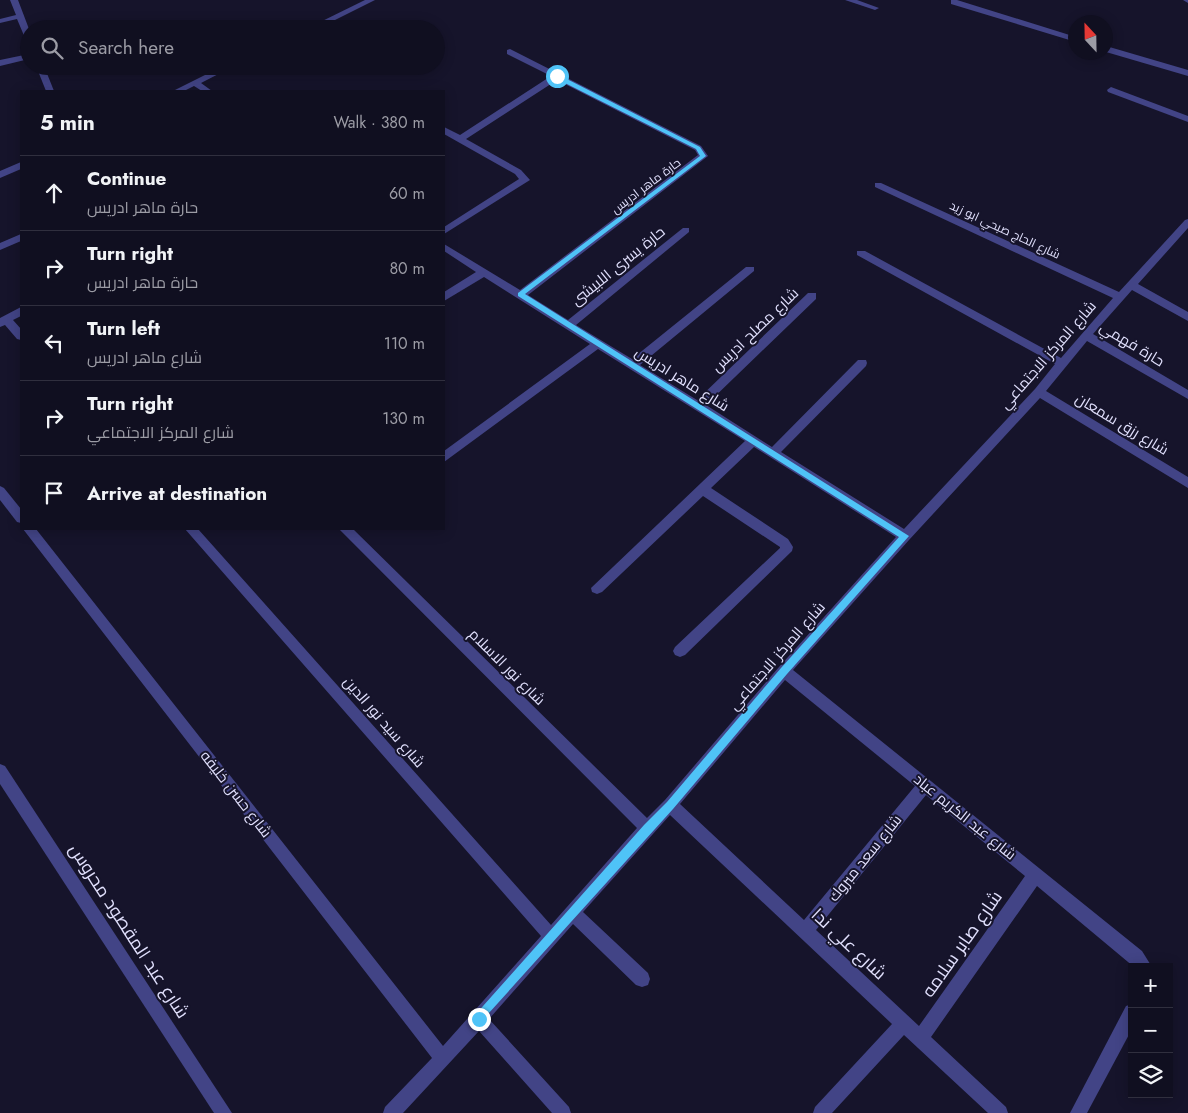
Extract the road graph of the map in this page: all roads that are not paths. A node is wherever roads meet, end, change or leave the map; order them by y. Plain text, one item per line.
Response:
1 (14, 0) edge
2 (371, 0) edge
3 (848, 0) edge
4 (954, 2) dead end
5 (875, 8) dead end
6 (20, 16) junction
7 (22, 20) edge
8 (329, 20) edge
9 (0, 21) edge
10 (1068, 38) edge
11 (1113, 51) edge
12 (510, 52) dead end
13 (20, 58) edge
14 (0, 63) edge
15 (1188, 73) edge
16 (44, 75) edge
17 (211, 75) edge
18 (557, 76) junction
19 (195, 83) junction
20 (50, 90) edge
21 (179, 90) edge
22 (206, 90) edge
23 (1111, 90) dead end
24 (1188, 119) edge
25 (445, 131) edge
26 (460, 139) junction
27 (20, 165) edge
28 (0, 174) edge
29 (878, 185) dead end
30 (1188, 222) edge
31 (445, 230) edge
32 (686, 230) dead end
33 (20, 237) edge
34 (1183, 237) edge
35 (0, 247) edge
36 (445, 248) edge
37 (861, 253) dead end
38 (750, 269) dead end
39 (484, 272) junction
40 (1131, 285) junction
41 (520, 294) junction
42 (445, 296) edge
43 (812, 296) dead end
44 (1121, 297) junction
45 (20, 312) edge
46 (1188, 317) edge
47 (3, 321) edge
48 (569, 325) junction
49 (20, 335) edge
50 (1086, 335) junction
51 (598, 343) junction
52 (862, 363) dead end
53 (1062, 363) junction
54 (632, 365) junction
55 (1039, 392) junction
56 (1188, 395) edge
57 (698, 406) junction
58 (753, 441) junction
59 (773, 453) junction
60 (445, 456) edge
61 (1188, 482) edge
62 (702, 489) junction
63 (0, 491) edge
64 (20, 517) edge
65 (30, 530) edge
66 (192, 530) edge
67 (347, 530) edge
68 (905, 536) junction
69 (597, 588) dead end
70 (680, 651) dead end
71 (784, 671) junction
72 (0, 771) edge
73 (924, 785) junction
74 (670, 805) junction
75 (647, 828) junction
76 (1036, 874) junction
77 (573, 913) junction
78 (805, 931) junction
79 (552, 937) junction
80 (1141, 963) edge
81 (642, 979) dead end
82 (479, 1019) junction
83 (1128, 1019) edge
84 (904, 1023) junction
85 (920, 1038) junction
86 (443, 1058) junction
87 (224, 1113) edge
88 (391, 1113) edge
89 (563, 1113) edge
90 (821, 1113) edge
91 (1000, 1113) edge
92 (1078, 1113) edge

1 - 6 street
2 - 8 street
3 - 5 street
4 - 10 street
6 - 7 street
6 - 9 street
11 - 15 street
12 - 18 street, حارة ماهر ادريس
13 - 14 street
16 - 20 street
17 - 19 street
18 - 26 street
18 - 41 street, حارة ماهر ادريس
19 - 21 street
19 - 22 street
23 - 24 street
25 - 26 street
26 - 31 street
27 - 28 street
29 - 44 street, شارع الحاج صبحي ابو زيد
30 - 34 street, شارع المركز الاجتماعي
32 - 48 street, حارة يسرى اللبيشى
33 - 35 street
34 - 40 street, شارع المركز الاجتماعي
36 - 39 street, شارع ماهر ادريس
37 - 53 street
38 - 54 street
39 - 41 street, شارع ماهر ادريس
39 - 42 street
40 - 44 street, شارع المركز الاجتماعي
40 - 46 street
41 - 48 street, شارع ماهر ادريس
43 - 57 street, شارع مصلح ادريس
44 - 50 street, شارع المركز الاجتماعي
45 - 47 street
47 - 49 street
48 - 51 street, شارع ماهر ادريس
50 - 53 street, شارع المركز الاجتماعي
50 - 56 street, حارة فهمي
51 - 54 street, شارع ماهر ادريس
51 - 60 street
52 - 59 street
53 - 55 street, شارع المركز الاجتماعي
54 - 57 street, شارع ماهر ادريس
55 - 61 street, شارع رزق سمعان
55 - 68 street, شارع المركز الاجتماعي
57 - 58 street, شارع ماهر ادريس
58 - 59 street, شارع ماهر ادريس
58 - 62 street
59 - 68 street, شارع ماهر ادريس
62 - 69 street
62 - 70 street
63 - 64 street
65 - 86 street, شارع حسن خليفه
66 - 79 street, شارع سيد نور الدين
67 - 75 street, شارع نور الاسلام
68 - 71 street, شارع المركز الاجتماعي
71 - 73 street, شارع عبد الكريم عباد
71 - 74 street, شارع المركز الاجتماعي
72 - 87 street, شارع عبد المقصود محروس
73 - 76 street, شارع عبد الكريم عباد
73 - 78 street, شارع سعد مبروك
74 - 75 street, شارع المركز الاجتماعي
74 - 78 street, شارع علي ندا
75 - 77 street, شارع المركز الاجتماعي
76 - 80 street, شارع عبد الكريم عباد
76 - 85 street, شارع صابر سلامه
77 - 79 street, شارع المركز الاجتماعي
77 - 81 street
78 - 84 street, شارع علي ندا
79 - 82 street, شارع المركز الاجتماعي
82 - 86 street, شارع المركز الاجتماعي
82 - 89 street
83 - 92 street
84 - 85 street, شارع علي ندا
84 - 90 street
85 - 91 street, شارع علي ندا
86 - 88 street, شارع المركز الاجتماعي

